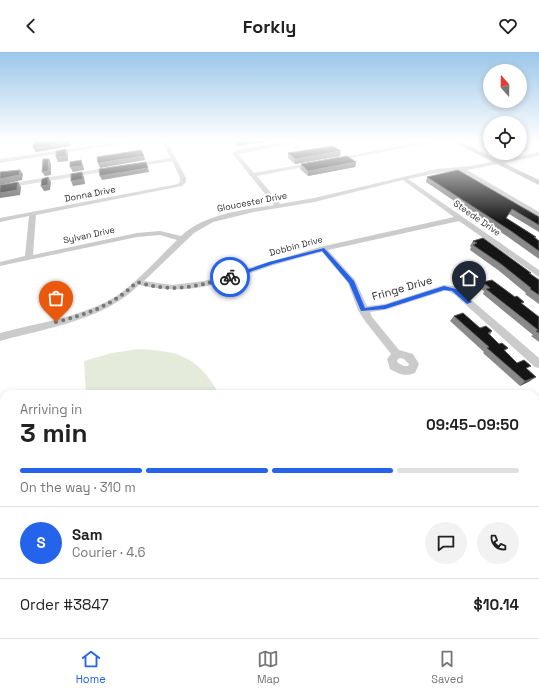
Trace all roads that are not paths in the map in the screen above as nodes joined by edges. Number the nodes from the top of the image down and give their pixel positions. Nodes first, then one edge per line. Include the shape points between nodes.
1 (177, 167) edge
2 (246, 167) edge
3 (294, 167) edge
4 (471, 167) edge
5 (507, 167) edge
6 (115, 168) edge
7 (461, 169) junction
8 (252, 175) junction
9 (403, 178) junction
10 (539, 183) edge
11 (0, 187) edge
12 (278, 206) junction
13 (32, 214) junction
14 (539, 215) edge
15 (460, 218) junction
16 (0, 220) edge
17 (182, 239) junction
18 (324, 249) junction
19 (28, 258) junction
20 (0, 264) edge
21 (539, 274) edge
22 (137, 282) junction
23 (364, 310) junction
24 (0, 337) edge
25 (397, 354) dead end
26 (539, 364) edge

1 - 13 street, Donna Drive via 182,184 172,188
2 - 8 street
3 - 8 street
4 - 7 street, Gloucester Drive
5 - 10 main road
6 - 11 street
7 - 9 street, Gloucester Drive
7 - 14 street
8 - 12 street
9 - 12 street, Gloucester Drive via 314,200
9 - 15 street, Steede Drive
12 - 17 street, Gloucester Drive via 211,220
13 - 16 street, Donna Drive
13 - 19 street
15 - 18 street, Dobbin Drive
15 - 21 street, Steede Drive
17 - 19 street, Sylvan Drive via 166,234 145,234
17 - 22 street, Gloucester Drive
18 - 22 street, Dobbin Drive via 185,288 161,288
18 - 23 street via 352,282
19 - 20 street, Sylvan Drive
22 - 24 street, Gloucester Drive via 118,299 92,312
23 - 25 street
23 - 26 street, Fringe Drive via 385,307 439,289 450,288 458,292

